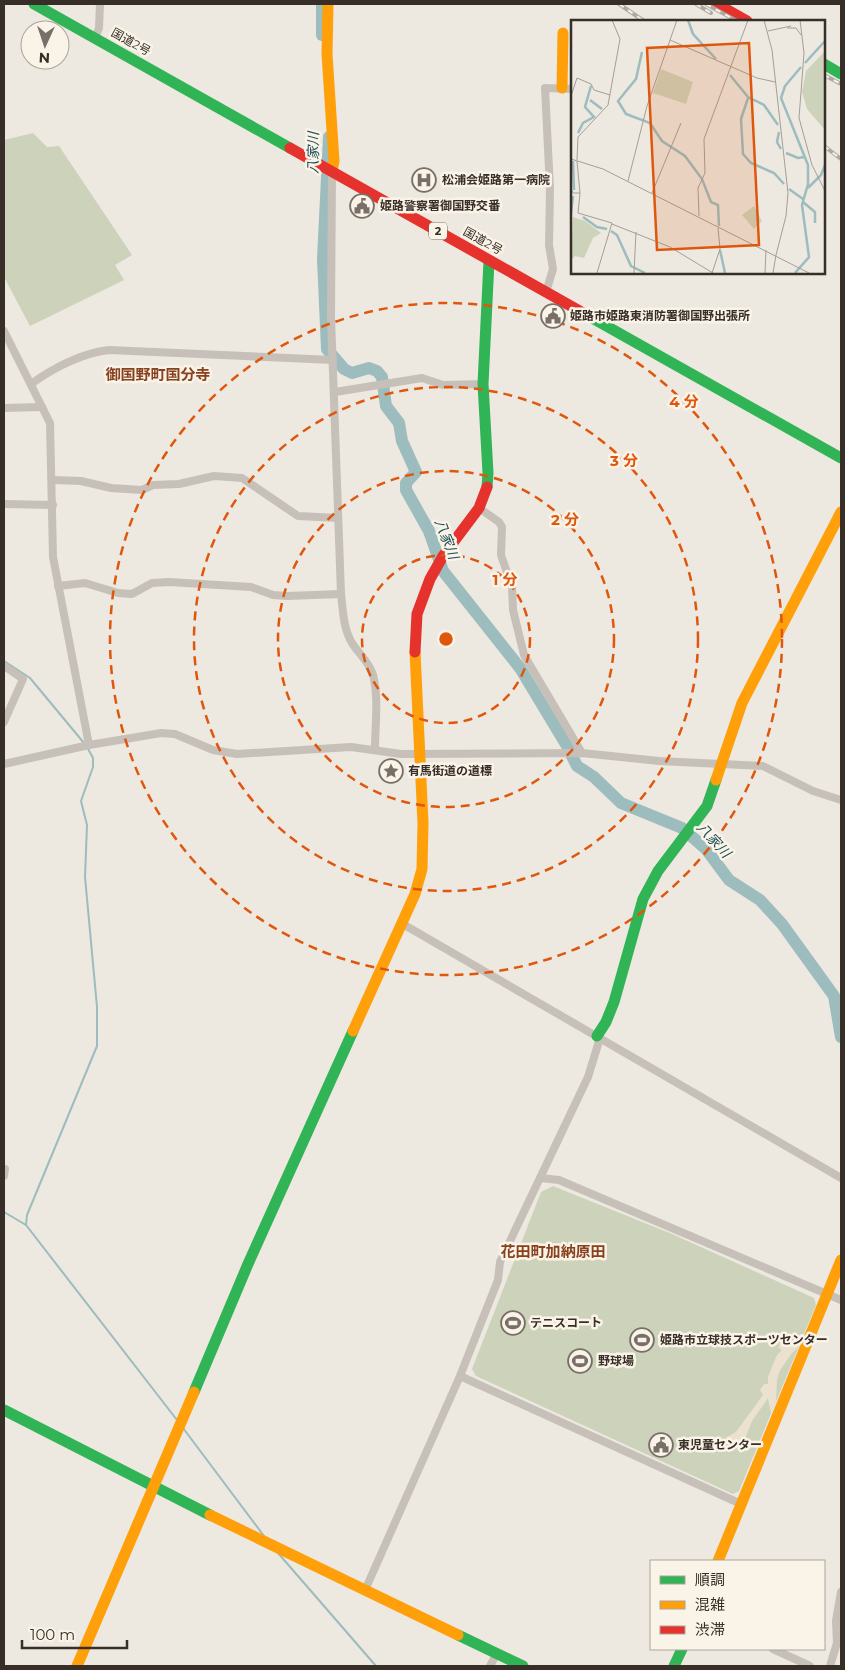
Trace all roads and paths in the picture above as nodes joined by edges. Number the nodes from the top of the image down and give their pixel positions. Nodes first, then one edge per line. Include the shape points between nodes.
1 (34, 4) edge
2 (100, 4) edge
3 (328, 4) edge
4 (717, 4) edge
5 (745, 20) edge
6 (563, 33) dead end
7 (94, 38) junction
8 (825, 65) edge
9 (841, 74) edge
10 (567, 89) edge
11 (332, 171) junction
12 (490, 260) junction
13 (546, 292) junction
14 (4, 331) edge
15 (333, 360) junction
16 (32, 384) junction
17 (483, 384) junction
18 (335, 392) junction
19 (42, 407) junction
20 (4, 408) edge
21 (841, 458) edge
22 (53, 480) junction
23 (4, 504) edge
24 (53, 505) junction
25 (479, 508) junction
26 (841, 512) edge
27 (338, 518) junction
28 (58, 586) junction
29 (341, 594) junction
30 (4, 666) edge
31 (4, 722) edge
32 (90, 745) junction
33 (375, 749) junction
34 (582, 753) junction
35 (418, 754) junction
36 (721, 763) junction
37 (4, 764) edge
38 (841, 800) edge
39 (401, 923) junction
40 (598, 1037) junction
41 (540, 1178) junction
42 (841, 1178) edge
43 (841, 1260) edge
44 (827, 1295) junction
45 (841, 1300) edge
46 (460, 1376) junction
47 (4, 1410) edge
48 (154, 1488) junction
49 (741, 1504) junction
50 (718, 1560) edge
51 (366, 1588) junction
52 (841, 1592) edge
53 (682, 1650) edge
54 (775, 1650) edge
55 (496, 1653) junction
56 (77, 1666) edge
57 (490, 1666) edge
58 (523, 1666) edge
59 (674, 1666) edge
60 (810, 1666) edge
61 (830, 1666) edge

1 - 7 main road, 国道2号 / 2
2 - 7 street via 100,28
3 - 11 main road
4 - 5 main road
6 - 10 main road
7 - 11 main road, 国道2号 / 2
8 - 9 main road
10 - 13 street via 545,88 553,269
11 - 12 main road, 国道2号 / 2
11 - 15 street
12 - 13 main road, 国道2号 / 2
12 - 17 main road
13 - 21 main road, 国道2号 / 2
14 - 16 street
15 - 16 street via 109,350 93,352
15 - 18 street
16 - 19 street
17 - 18 street via 443,385 422,378
17 - 25 main road via 488,473 486,492
18 - 27 street
19 - 20 street
19 - 22 street via 50,423
22 - 24 street
22 - 27 street via 142,490 153,485 179,484 214,476 242,478 298,516
23 - 24 street
24 - 28 street via 53,557
25 - 34 street via 502,527 501,555 512,587 513,610 524,655
25 - 35 main road via 443,556 417,614
26 - 36 main road via 742,703
27 - 29 street
28 - 29 street via 85,583 132,594 152,583 169,582 251,587 287,596
28 - 32 street
29 - 33 street via 344,621 351,642 372,674
30 - 31 street via 24,679
32 - 33 street via 161,733 175,734 213,750 237,754 351,747
32 - 37 street
33 - 35 street
34 - 35 street
34 - 36 street
35 - 39 main road via 423,823 422,869 415,894
36 - 38 street via 763,766 813,791
36 - 40 main road via 707,806 658,871 643,898 614,1002
39 - 40 street
39 - 48 main road via 248,1264
40 - 41 street via 588,1077
40 - 42 street
41 - 44 street via 559,1180
41 - 46 street via 500,1262 498,1280
43 - 44 main road
44 - 45 street
44 - 49 main road
46 - 49 street
46 - 51 street
47 - 48 main road
48 - 51 main road
48 - 56 main road
49 - 50 main road
51 - 55 main road
52 - 61 street via 836,1621 838,1643
53 - 59 main road
54 - 60 street
55 - 57 street
55 - 58 main road

